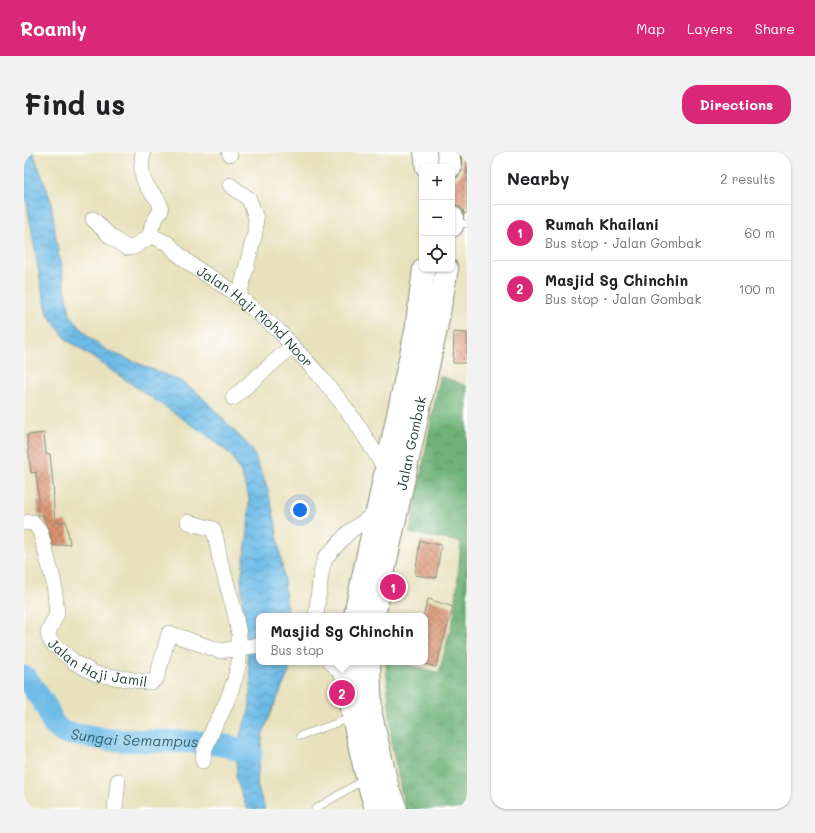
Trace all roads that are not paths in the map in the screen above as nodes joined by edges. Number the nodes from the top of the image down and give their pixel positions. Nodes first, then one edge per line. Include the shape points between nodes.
1 (143, 152) edge
2 (424, 152) edge
3 (448, 152) edge
4 (426, 164) edge
5 (450, 164) edge
6 (230, 185) dead end
7 (93, 219) dead end
8 (455, 222) edge
9 (467, 224) edge
10 (150, 236) junction
11 (424, 272) edge
12 (446, 272) edge
13 (238, 296) junction
14 (292, 346) junction
15 (233, 398) dead end
16 (386, 470) junction
17 (377, 512) junction
18 (188, 522) dead end
19 (24, 523) edge
20 (316, 613) edge
21 (356, 613) edge
22 (375, 613) edge
23 (256, 646) edge
24 (241, 648) junction
25 (334, 665) edge
26 (350, 665) edge
27 (369, 665) edge
28 (350, 683) junction
29 (353, 717) junction
30 (300, 736) dead end
31 (204, 756) dead end
32 (367, 778) junction
33 (118, 782) dead end
34 (115, 809) edge
35 (316, 809) edge
36 (376, 809) edge
37 (396, 809) edge

1 - 10 street via 141,174 147,188 159,199 161,210 152,225
2 - 4 main road
3 - 5 main road
6 - 13 street via 249,199 256,218 255,233
7 - 10 street via 111,237 127,248
8 - 9 lane
10 - 13 street, Jalan Haji Mohd Noor via 169,244 193,266
11 - 16 main road, Jalan Gombak via 416,331
12 - 22 main road, Jalan Gombak
13 - 14 street, Jalan Haji Mohd Noor via 278,330
14 - 15 street
14 - 16 street, Jalan Haji Mohd Noor via 341,402
16 - 17 main road, Jalan Gombak
17 - 20 street via 349,532 325,558
17 - 21 main road, Jalan Gombak
18 - 24 street via 213,529 234,609
19 - 24 street, Jalan Haji Jamil via 33,522 40,531 54,583 57,614 48,632 49,638 74,662 96,674 152,682 157,677 170,633 220,651
23 - 24 street
24 - 31 street via 235,679
25 - 28 street
26 - 28 main road
27 - 37 main road via 371,715 388,789
28 - 29 main road
29 - 30 lane
29 - 32 main road
32 - 35 lane
32 - 36 main road
33 - 34 street

